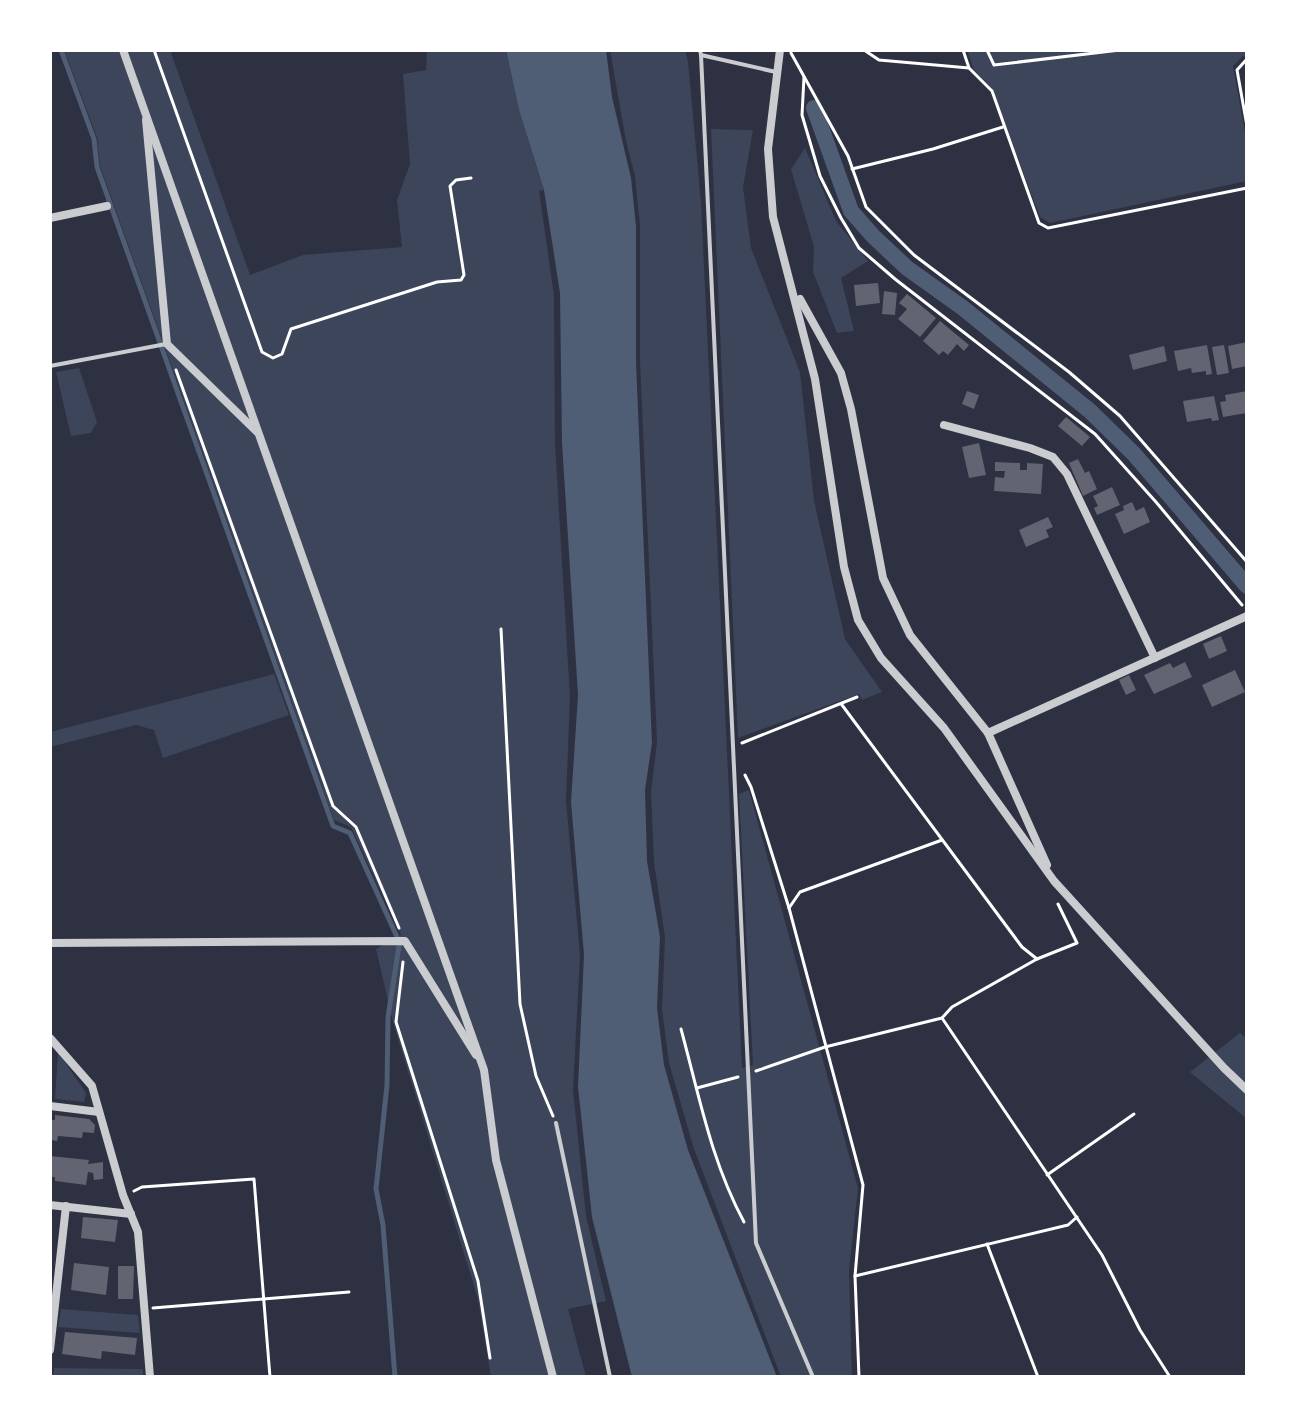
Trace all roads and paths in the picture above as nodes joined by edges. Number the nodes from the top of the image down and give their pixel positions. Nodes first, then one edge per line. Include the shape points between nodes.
1 (123, 50) edge
2 (154, 50) edge
3 (780, 50) edge
4 (790, 50) edge
5 (864, 50) edge
6 (963, 50) edge
7 (987, 50) edge
8 (1120, 50) edge
9 (1107, 51) edge
10 (701, 53) edge
11 (1247, 59) edge
12 (969, 68) junction
13 (776, 72) junction
14 (804, 77) junction
15 (145, 107) junction
16 (1004, 126) junction
17 (1247, 126) edge
18 (852, 169) junction
19 (471, 178) dead end
20 (1247, 188) edge
21 (107, 206) dead end
22 (50, 218) edge
23 (793, 288) junction
24 (167, 344) junction
25 (50, 366) edge
26 (944, 425) dead end
27 (261, 435) junction
28 (1247, 562) edge
29 (1247, 614) edge
30 (501, 629) dead end
31 (1155, 658) junction
32 (857, 697) dead end
33 (841, 704) junction
34 (988, 733) junction
35 (732, 750) junction
36 (745, 774) dead end
37 (942, 840) junction
38 (1054, 881) junction
39 (789, 908) junction
40 (405, 941) junction
41 (50, 943) edge
42 (1037, 959) junction
43 (942, 1018) junction
44 (681, 1029) dead end
45 (50, 1038) edge
46 (825, 1047) junction
47 (484, 1070) junction
48 (750, 1073) junction
49 (697, 1088) junction
50 (1247, 1090) edge
51 (50, 1106) edge
52 (99, 1112) junction
53 (1134, 1114) dead end
54 (556, 1123) joint
55 (1047, 1175) junction
56 (123, 1195) junction
57 (50, 1205) edge
58 (66, 1206) junction
59 (131, 1214) junction
60 (1077, 1217) junction
61 (756, 1243) junction
62 (987, 1244) junction
63 (855, 1276) junction
64 (349, 1292) dead end
65 (263, 1299) junction
66 (146, 1309) junction
67 (50, 1350) edge
68 (490, 1358) dead end
69 (150, 1377) edge
70 (270, 1377) edge
71 (553, 1377) edge
72 (610, 1377) edge
73 (813, 1377) edge
74 (859, 1377) edge
75 (1038, 1377) edge
76 (1170, 1377) edge

1 - 15 street
2 - 19 path via 262,352 273,358 282,354 291,329 437,282 461,280 450,186
3 - 13 street
4 - 14 path
5 - 12 path via 879,60
6 - 12 path
7 - 9 path via 994,65
8 - 9 path
10 - 13 lane
10 - 35 lane
11 - 17 path via 1237,70
12 - 16 path via 992,91
13 - 23 street via 768,149 773,217
14 - 18 path
14 - 29 path via 802,115 820,176 859,248 1095,434
15 - 24 street
15 - 27 street
16 - 18 path
16 - 20 path via 1039,223 1048,228
18 - 28 path via 866,207 914,255 1120,416
21 - 22 street
23 - 34 street via 841,373 883,578 910,635
23 - 38 street via 815,379 844,567 858,620 881,658 944,728
24 - 25 lane
24 - 27 street
24 - 40 path via 333,806 356,827
26 - 31 street via 1053,457 1067,474
27 - 47 street
29 - 31 street
30 - 54 path via 520,1004 536,1076
31 - 34 street
32 - 33 path
33 - 35 path
33 - 37 path
34 - 38 street
35 - 48 lane
36 - 39 path
37 - 39 path via 800,892
37 - 42 path via 1022,947
38 - 42 path via 1055,896 1077,943
38 - 50 street
39 - 46 path
40 - 41 street
40 - 47 street
40 - 68 path via 396,1022 478,1281
42 - 43 path via 952,1007
43 - 46 path
43 - 55 path
44 - 49 path
45 - 52 street via 92,1086
46 - 48 path
46 - 63 path via 863,1185
47 - 71 street via 496,1160
48 - 49 path
48 - 61 lane
49 - 61 path via 727,1192
51 - 52 street
52 - 56 street
53 - 55 path
54 - 72 lane
55 - 60 path
56 - 59 street
56 - 65 path via 142,1187 254,1179
57 - 58 street
58 - 59 street
58 - 67 street
59 - 66 street via 138,1232
60 - 62 path via 1068,1225
60 - 76 path
61 - 73 lane
62 - 63 path
62 - 75 path
63 - 74 path
64 - 65 path
65 - 66 path
65 - 70 path
66 - 69 street

